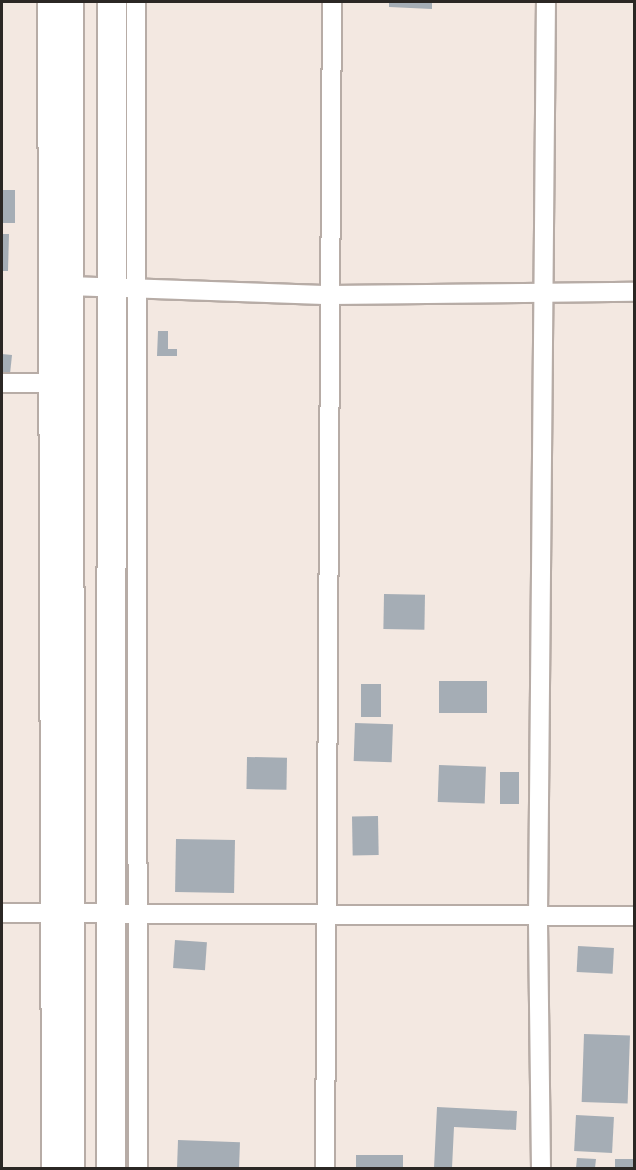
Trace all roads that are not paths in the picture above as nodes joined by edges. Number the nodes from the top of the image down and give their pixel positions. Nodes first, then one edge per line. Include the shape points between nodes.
1 (47, 2) edge
2 (69, 2) edge
3 (112, 2) edge
4 (136, 2) edge
5 (332, 2) edge
6 (546, 2) edge
7 (69, 286) junction
8 (124, 287) junction
9 (543, 291) junction
10 (634, 292) edge
11 (331, 295) junction
12 (2, 383) edge
13 (58, 383) junction
14 (2, 913) edge
15 (59, 914) junction
16 (328, 914) junction
17 (108, 915) junction
18 (138, 915) junction
19 (538, 916) junction
20 (634, 916) edge
21 (51, 1168) edge
22 (70, 1168) edge
23 (111, 1168) edge
24 (138, 1168) edge
25 (325, 1168) edge
26 (541, 1168) edge

1 - 13 street
2 - 7 main road
3 - 8 main road
4 - 8 street
5 - 11 street
6 - 9 street
7 - 8 street
7 - 13 main road
8 - 11 street
8 - 17 main road
8 - 18 street
9 - 10 street
9 - 11 street
9 - 19 street
11 - 16 street
12 - 13 street
13 - 15 main road
14 - 15 street
15 - 17 street
15 - 21 street
15 - 22 main road
16 - 18 street
16 - 19 street
16 - 25 street
17 - 18 street
17 - 23 main road
18 - 24 street
19 - 20 street
19 - 26 street

